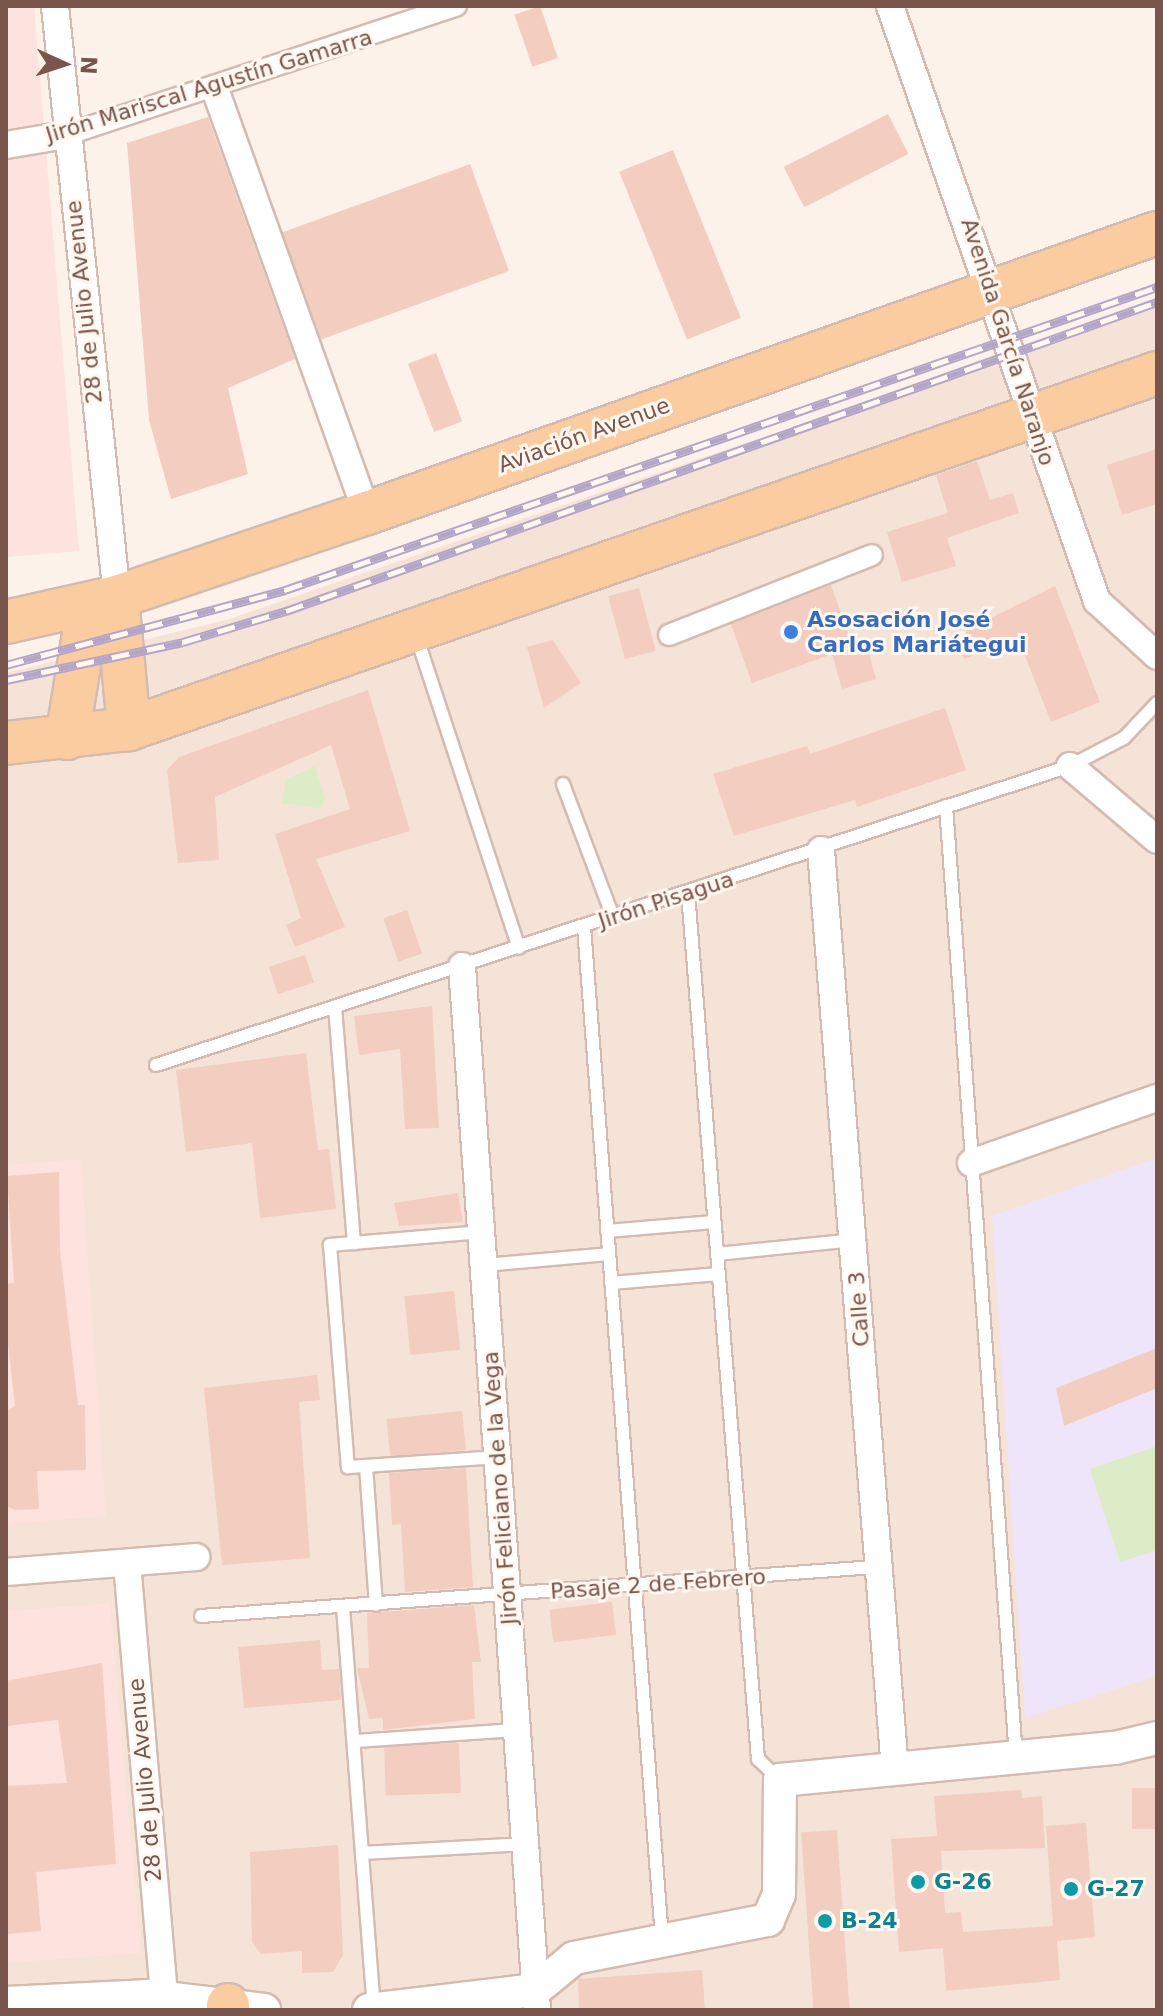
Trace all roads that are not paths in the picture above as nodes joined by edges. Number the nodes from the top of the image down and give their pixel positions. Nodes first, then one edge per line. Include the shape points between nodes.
1 (55, 6) edge
2 (456, 6) edge
3 (890, 6) edge
4 (215, 89) junction
5 (65, 135) junction
6 (6, 145) edge
7 (1157, 233) edge
8 (993, 289) junction
9 (1157, 373) edge
10 (1034, 417) junction
11 (367, 513) junction
12 (872, 555) dead end
13 (117, 597) junction
14 (6, 622) edge
15 (414, 631) junction
16 (669, 635) dead end
17 (1157, 656) edge
18 (1157, 703) edge
19 (129, 729) junction
20 (67, 738) junction
21 (6, 743) edge
22 (1070, 766) junction
23 (563, 784) dead end
24 (946, 806) junction
25 (1157, 840) edge
26 (821, 850) junction
27 (688, 893) junction
28 (613, 917) junction
29 (584, 927) junction
30 (519, 948) junction
31 (462, 966) junction
32 (335, 1007) junction
33 (156, 1065) dead end
34 (1157, 1098) edge
35 (971, 1163) junction
36 (714, 1222) junction
37 (607, 1231) junction
38 (482, 1232) junction
39 (854, 1240) junction
40 (354, 1243) junction
41 (609, 1254) junction
42 (717, 1254) junction
43 (484, 1265) junction
44 (719, 1274) junction
45 (611, 1283) junction
46 (498, 1457) junction
47 (366, 1466) junction
48 (196, 1557) dead end
49 (127, 1563) junction
50 (875, 1567) junction
51 (6, 1572) edge
52 (743, 1579) junction
53 (634, 1586) junction
54 (508, 1595) junction
55 (376, 1605) junction
56 (343, 1607) junction
57 (201, 1616) dead end
58 (517, 1730) junction
59 (1157, 1738) edge
60 (355, 1741) junction
61 (1016, 1759) junction
62 (895, 1769) junction
63 (780, 1780) junction
64 (525, 1844) junction
65 (364, 1853) junction
66 (662, 1939) junction
67 (164, 1997) junction
68 (536, 2000) edge
69 (6, 2003) edge
70 (240, 2008) edge
71 (372, 2010) edge

1 - 5 street, 28 de Julio Avenue
2 - 4 street, Jirón Mariscal Agustín Gamarra
3 - 8 street, Avenida García Naranjo
4 - 5 street, Jirón Mariscal Agustín Gamarra
4 - 11 street
5 - 6 street, Jirón Mariscal Agustín Gamarra
5 - 13 street, 28 de Julio Avenue
7 - 8 main road, Aviación Avenue
8 - 10 street, Avenida García Naranjo
8 - 11 main road, Aviación Avenue
9 - 10 main road
10 - 15 main road
10 - 17 street, Avenida García Naranjo via 1097,601
11 - 13 main road, Aviación Avenue
12 - 16 street
13 - 14 main road, Aviación Avenue
13 - 19 main road, 28 de Julio Avenue
13 - 20 main road via 84,634
15 - 19 main road
15 - 30 lane
18 - 22 lane, Jirón Pisagua via 1124,738
19 - 20 main road
20 - 21 main road
22 - 24 lane, Jirón Pisagua
22 - 25 street
23 - 28 lane
24 - 26 lane, Jirón Pisagua
24 - 35 lane
26 - 27 lane, Jirón Pisagua
26 - 39 street, Calle 3
27 - 28 lane, Jirón Pisagua
27 - 36 lane
28 - 29 lane, Jirón Pisagua
29 - 30 lane, Jirón Pisagua
29 - 37 lane
30 - 31 lane, Jirón Pisagua
31 - 32 lane, Jirón Pisagua
31 - 38 street, Jirón Feliciano de la Vega
32 - 33 lane, Jirón Pisagua
32 - 40 lane
34 - 35 street
35 - 61 lane
36 - 37 lane
36 - 42 lane
37 - 41 lane
38 - 40 lane
38 - 43 street, Jirón Feliciano de la Vega
39 - 42 lane
39 - 50 street, Calle 3
40 - 47 lane via 330,1245 348,1467
41 - 43 lane
41 - 45 lane
42 - 44 lane
43 - 46 street, Jirón Feliciano de la Vega
44 - 45 lane
44 - 52 lane
45 - 53 lane
46 - 47 lane
46 - 54 street, Jirón Feliciano de la Vega
47 - 55 lane
48 - 49 street
49 - 51 street
49 - 67 street, 28 de Julio Avenue
50 - 52 lane, Pasaje 2 de Febrero
50 - 62 street, Calle 3
52 - 53 lane, Pasaje 2 de Febrero
52 - 63 lane via 758,1759
53 - 54 lane, Pasaje 2 de Febrero
53 - 66 lane
54 - 55 lane, Pasaje 2 de Febrero
54 - 58 street, Jirón Feliciano de la Vega
55 - 56 lane, Pasaje 2 de Febrero
56 - 57 lane, Pasaje 2 de Febrero
56 - 60 lane
58 - 60 lane
58 - 64 street, Jirón Feliciano de la Vega
59 - 61 street
60 - 65 lane
61 - 62 street
62 - 63 street
63 - 66 street via 779,1894 768,1920
64 - 65 lane
64 - 68 street, Jirón Feliciano de la Vega
65 - 71 lane
66 - 68 street via 574,1958
67 - 69 street
67 - 70 street
68 - 71 street

